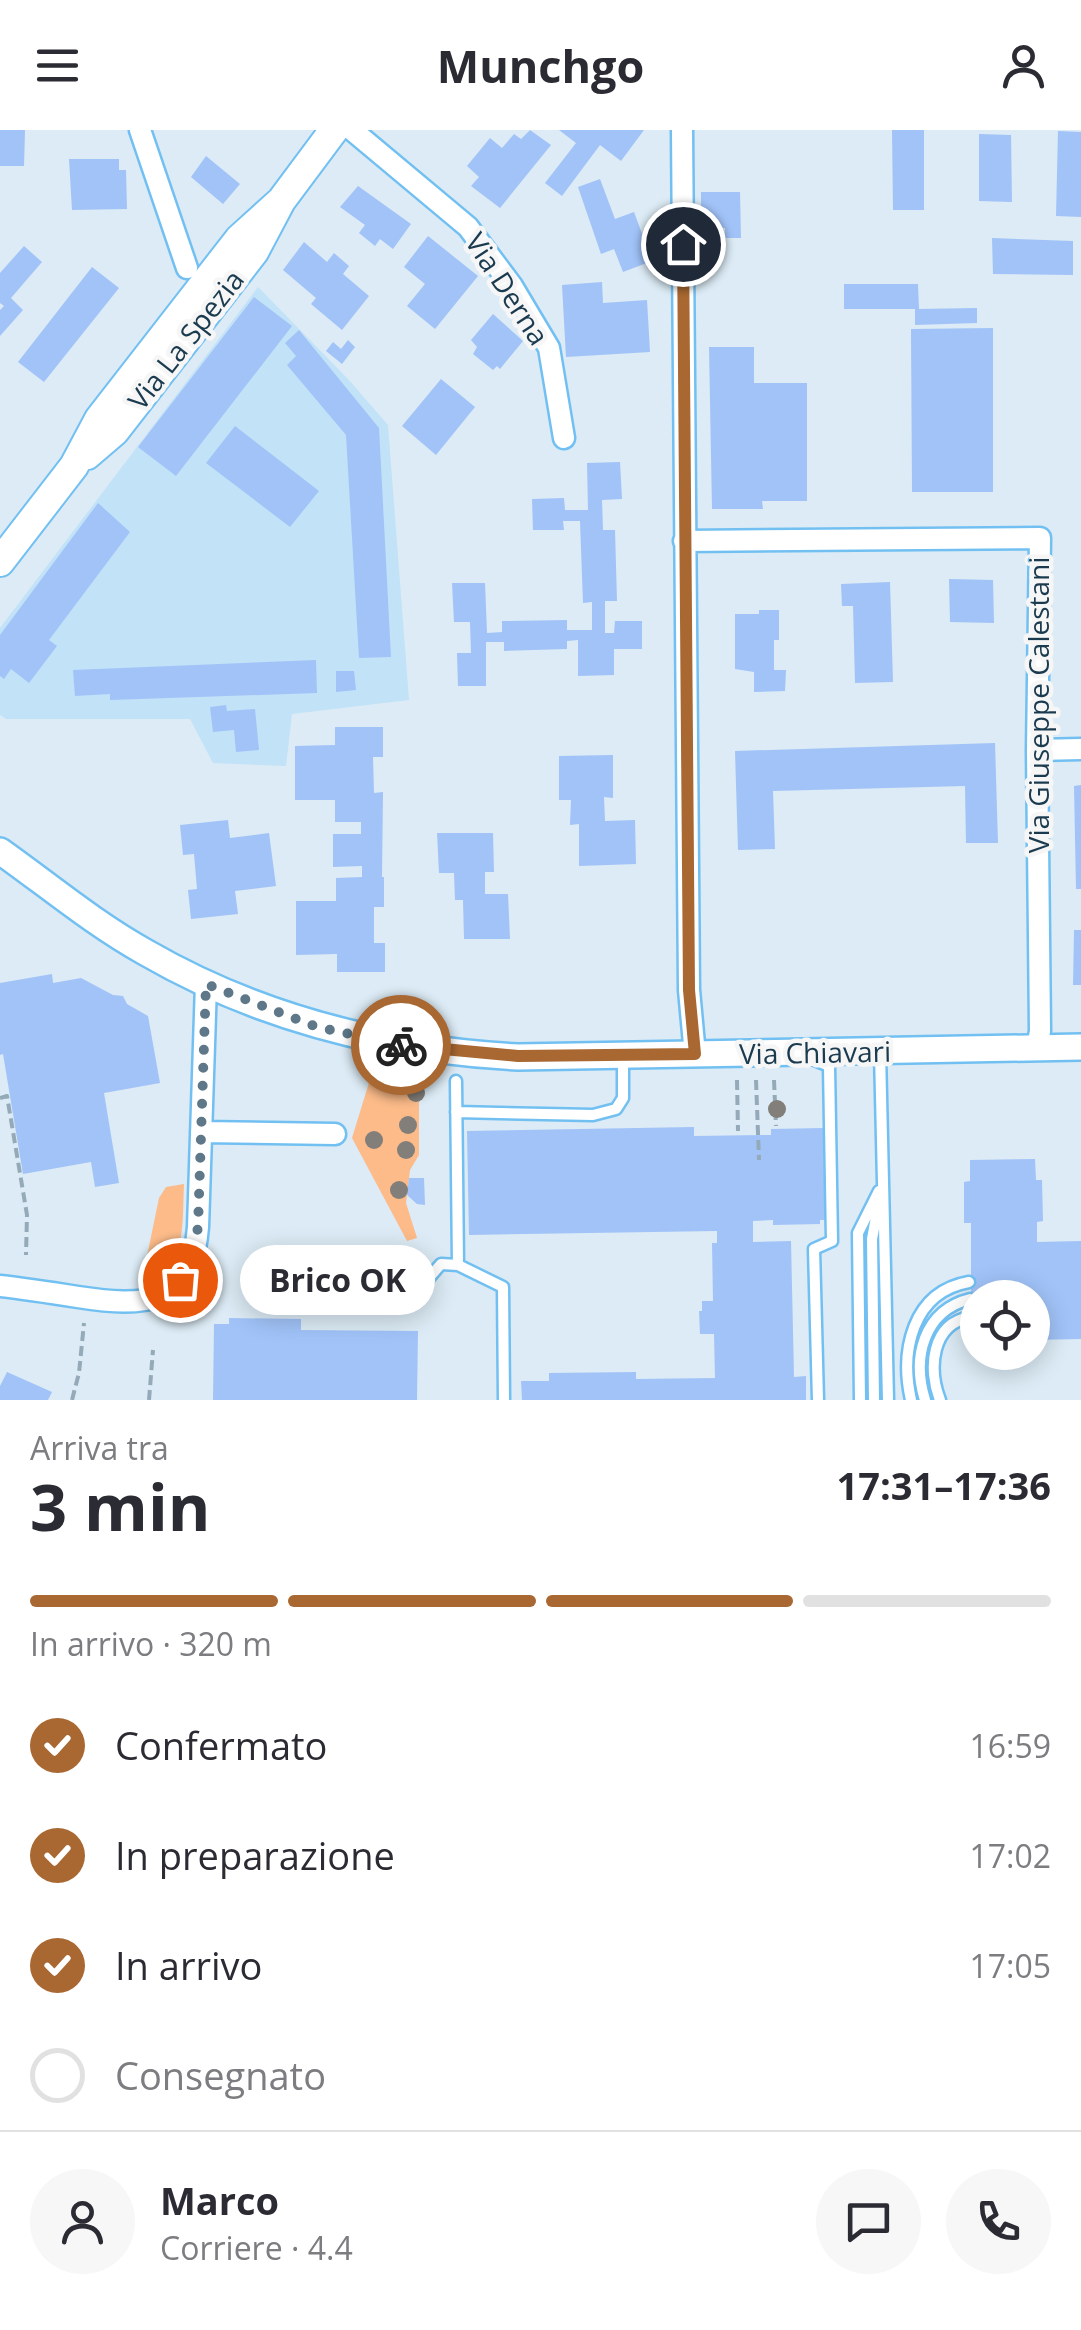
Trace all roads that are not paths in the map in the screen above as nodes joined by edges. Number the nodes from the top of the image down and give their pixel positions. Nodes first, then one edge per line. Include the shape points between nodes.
1 (140, 130) edge
2 (334, 130) edge
3 (352, 130) edge
4 (682, 130) edge
5 (188, 268) dead end
6 (564, 438) dead end
7 (684, 541) junction
8 (0, 562) edge
9 (1081, 749) edge
10 (1037, 750) junction
11 (0, 851) edge
12 (206, 984) junction
13 (1037, 1048) junction
14 (1081, 1048) edge
15 (880, 1051) junction
16 (797, 1053) junction
17 (695, 1054) junction
18 (623, 1056) junction
19 (456, 1081) dead end
20 (456, 1112) junction
21 (201, 1132) junction
22 (335, 1134) dead end
23 (881, 1180) junction
24 (458, 1265) junction
25 (0, 1286) edge
26 (960, 1286) edge
27 (415, 1294) dead end
28 (960, 1304) edge
29 (960, 1320) edge
30 (504, 1400) edge
31 (818, 1400) edge
32 (860, 1400) edge
33 (874, 1400) edge
34 (888, 1400) edge
35 (911, 1400) edge
36 (926, 1400) edge
37 (940, 1400) edge

1 - 5 street
2 - 8 main road, Via La Spezia via 99,418 74,466
3 - 6 street, Via Derna via 468,227 512,286 548,348
4 - 7 street
7 - 10 street, Via Giuseppe Calestani via 1040,538
7 - 17 street
9 - 10 street
10 - 13 street, Via Giuseppe Calestani
11 - 12 street, Via Chiavari via 94,921
12 - 18 street, Via Chiavari via 285,1016 382,1042 496,1056
12 - 21 street
13 - 14 street, Via Chiavari
13 - 15 street, Via Chiavari
15 - 16 street, Via Chiavari
15 - 23 lane
16 - 17 street, Via Chiavari
16 - 31 lane via 829,1066 832,1240 814,1249
17 - 18 street, Via Chiavari
18 - 20 lane via 623,1098 616,1109 593,1115
19 - 20 lane
20 - 24 lane
21 - 22 street
21 - 25 street via 196,1243 189,1266 169,1291 123,1304
23 - 32 lane via 858,1234
23 - 33 lane via 872,1231
23 - 34 lane
24 - 27 lane via 441,1264
24 - 30 lane via 503,1287
26 - 35 lane via 943,1292 913,1326 906,1359
28 - 36 lane via 927,1331 920,1367
29 - 37 lane via 938,1339 934,1373

